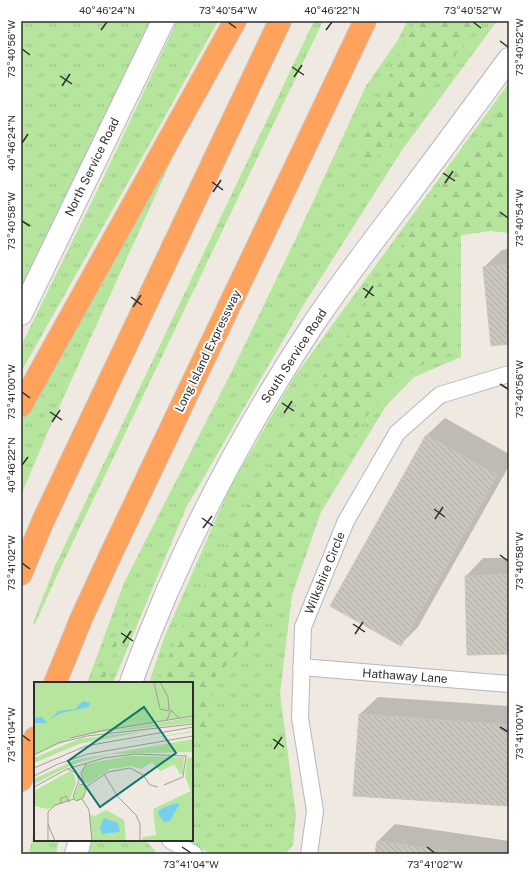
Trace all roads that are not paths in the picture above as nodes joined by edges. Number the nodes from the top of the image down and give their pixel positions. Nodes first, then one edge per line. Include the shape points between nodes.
1 (163, 21) edge
2 (235, 21) edge
3 (280, 21) edge
4 (365, 21) edge
5 (509, 59) edge
6 (21, 314) edge
7 (509, 374) edge
8 (21, 406) edge
9 (21, 574) edge
10 (301, 668) junction
11 (55, 682) edge
12 (131, 682) edge
13 (509, 684) edge
14 (34, 741) edge
15 (21, 780) edge
16 (80, 841) edge
17 (172, 841) edge
18 (76, 854) edge
19 (194, 854) edge
20 (309, 854) edge

1 - 6 main road, North Service Road
2 - 8 highway
3 - 9 highway
4 - 11 highway, Long Island Expressway via 112,552
5 - 12 main road, South Service Road via 357,262 275,384 221,480 191,540
7 - 10 street, Wilkshire Circle via 440,395 397,433 346,520 302,627
10 - 13 street, Hathaway Lane
10 - 20 street, Wilkshire Circle via 300,718 315,811
14 - 15 highway
16 - 18 main road
17 - 19 street

